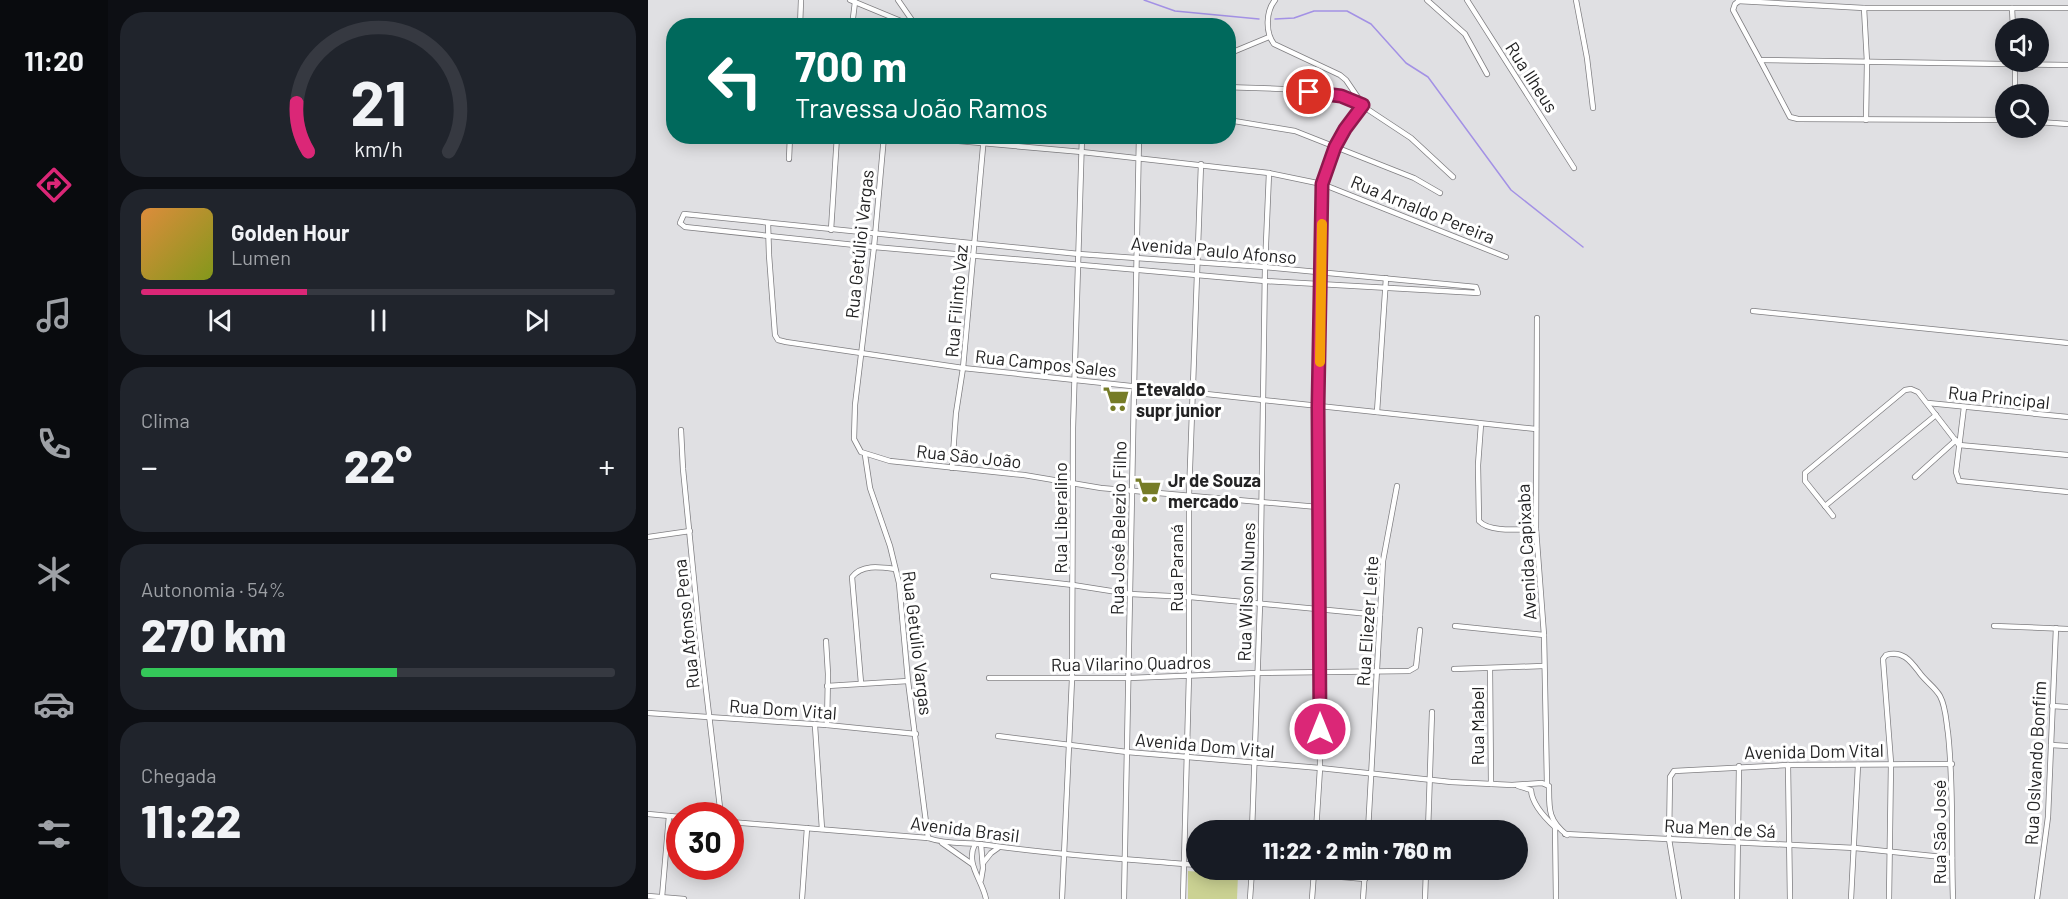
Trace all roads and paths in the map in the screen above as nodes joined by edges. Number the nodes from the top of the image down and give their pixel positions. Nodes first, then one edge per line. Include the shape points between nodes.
1 (801, 0) edge
2 (898, 0) edge
3 (1265, 0) edge
4 (1275, 0) edge
5 (1427, 0) edge
6 (1467, 0) edge
7 (1576, 0) edge
8 (852, 1) edge
9 (1738, 1) edge
10 (1271, 6) junction
11 (1864, 8) junction
12 (2012, 8) junction
13 (2068, 8) edge
14 (800, 18) edge
15 (852, 18) edge
16 (895, 18) edge
17 (909, 18) edge
18 (2012, 18) edge
19 (1269, 37) junction
20 (1236, 51) edge
21 (1760, 60) junction
22 (1867, 62) junction
23 (1995, 62) edge
24 (2049, 64) edge
25 (2068, 65) edge
26 (1487, 74) dead end
27 (1236, 88) edge
28 (1363, 105) junction
29 (1593, 108) dead end
30 (1866, 120) junction
31 (1995, 120) edge
32 (1236, 121) edge
33 (2049, 123) edge
34 (2068, 124) edge
35 (790, 144) edge
36 (836, 144) edge
37 (883, 144) edge
38 (974, 144) edge
39 (1082, 144) edge
40 (1139, 144) edge
41 (983, 145) junction
42 (1335, 147) junction
43 (1082, 152) junction
44 (1139, 158) junction
45 (789, 159) dead end
46 (1201, 164) junction
47 (1574, 168) dead end
48 (1269, 173) junction
49 (1453, 177) dead end
50 (1322, 184) junction
51 (1440, 193) dead end
52 (768, 223) junction
53 (831, 230) junction
54 (874, 234) junction
55 (768, 235) junction
56 (974, 243) junction
57 (874, 247) junction
58 (1078, 254) junction
59 (973, 256) junction
60 (1506, 256) dead end
61 (1136, 257) junction
62 (1197, 263) junction
63 (1078, 265) junction
64 (1265, 267) junction
65 (1136, 270) junction
66 (1322, 272) junction
67 (1196, 275) junction
68 (1386, 278) junction
69 (1265, 281) junction
70 (1322, 285) junction
71 (1385, 288) junction
72 (1753, 311) dead end
73 (1537, 318) dead end
74 (2068, 344) edge
75 (860, 355) junction
76 (963, 368) junction
77 (1075, 379) junction
78 (1133, 386) junction
79 (1193, 393) junction
80 (1264, 401) junction
81 (1928, 403) junction
82 (1318, 407) junction
83 (1964, 407) junction
84 (1377, 412) junction
85 (1936, 415) junction
86 (2068, 417) edge
87 (1481, 424) junction
88 (1536, 429) junction
89 (681, 430) dead end
90 (1958, 443) junction
91 (865, 455) junction
92 (2068, 455) edge
93 (952, 468) junction
94 (1915, 477) dead end
95 (1072, 483) junction
96 (1397, 486) dead end
97 (1131, 491) junction
98 (2068, 492) edge
99 (1189, 495) junction
100 (1263, 503) junction
101 (1318, 507) junction
102 (1825, 507) junction
103 (1833, 516) dead end
104 (1536, 529) junction
105 (690, 531) junction
106 (648, 537) edge
107 (895, 569) junction
108 (993, 576) dead end
109 (1073, 585) junction
110 (1130, 594) junction
111 (1190, 597) junction
112 (1260, 604) junction
113 (1321, 610) junction
114 (1380, 615) junction
115 (1455, 626) dead end
116 (1994, 626) dead end
117 (2056, 628) junction
118 (2068, 628) edge
119 (1420, 630) dead end
120 (1544, 635) junction
121 (826, 641) dead end
122 (1543, 666) junction
123 (1454, 669) dead end
124 (1490, 669) junction
125 (1376, 670) junction
126 (1320, 672) junction
127 (1257, 673) junction
128 (1189, 675) junction
129 (989, 678) dead end
130 (1129, 678) junction
131 (1072, 679) junction
132 (908, 681) junction
133 (861, 683) junction
134 (827, 686) junction
135 (2052, 706) junction
136 (2068, 707) edge
137 (1432, 711) dead end
138 (648, 712) edge
139 (709, 718) junction
140 (827, 725) junction
141 (815, 726) junction
142 (916, 735) junction
143 (998, 736) dead end
144 (1069, 744) junction
145 (2051, 745) junction
146 (2068, 746) edge
147 (1127, 752) junction
148 (1187, 756) junction
149 (1254, 763) junction
150 (1891, 763) junction
151 (1952, 764) junction
152 (1788, 765) junction
153 (1858, 765) junction
154 (1739, 766) junction
155 (1320, 768) junction
156 (1371, 774) junction
157 (1430, 780) junction
158 (1491, 784) junction
159 (1512, 784) junction
160 (1546, 784) junction
161 (719, 802) edge
162 (648, 814) edge
163 (666, 816) edge
164 (1252, 820) edge
165 (1317, 820) edge
166 (1369, 820) edge
167 (1428, 820) edge
168 (744, 823) edge
169 (1555, 826) junction
170 (807, 828) junction
171 (822, 829) junction
172 (1567, 835) junction
173 (928, 838) junction
174 (1669, 839) junction
175 (1737, 842) junction
176 (942, 843) junction
177 (978, 844) junction
178 (1789, 844) junction
179 (999, 847) junction
180 (1855, 848) junction
181 (666, 851) edge
182 (1890, 851) junction
183 (1063, 854) junction
184 (1952, 858) junction
185 (1124, 860) junction
186 (983, 862) junction
187 (972, 864) junction
188 (1185, 864) junction
189 (981, 879) junction
190 (1251, 880) edge
191 (1313, 880) edge
192 (1365, 880) edge
193 (1426, 880) edge
194 (648, 896) edge
195 (662, 897) junction
196 (684, 899) edge
197 (802, 899) edge
198 (986, 899) edge
199 (1062, 899) edge
200 (1124, 899) edge
201 (1183, 899) edge
202 (1250, 899) edge
203 (1312, 899) edge
204 (1363, 899) edge
205 (1425, 899) edge
206 (1556, 899) edge
207 (1679, 899) edge
208 (1737, 899) edge
209 (1790, 899) edge
210 (1851, 899) edge
211 (1888, 899) edge
212 (1953, 899) edge
213 (2037, 899) edge

1 - 14 street
2 - 17 street
3 - 10 street
4 - 10 street
5 - 26 street via 1465,34
6 - 47 street, Rua Ilheus
7 - 29 street
8 - 15 street
8 - 16 street
9 - 11 street
9 - 21 street via 1734,10
10 - 19 street
11 - 12 street
11 - 22 street
12 - 13 street
12 - 18 street
19 - 20 street
19 - 28 street via 1274,44 1340,75
21 - 22 street
21 - 30 street via 1790,117
22 - 23 street
22 - 30 street
24 - 25 street
27 - 28 street via 1341,96
28 - 42 street
28 - 49 street via 1411,138
30 - 31 street
32 - 42 street via 1295,132
33 - 34 street
35 - 45 street
36 - 53 street
37 - 54 street, Rua Getúlioi Vargas
38 - 41 street, Rua Arnaldo Pereira
39 - 43 street, Rua Liberalino
40 - 44 street, Rua José Belezio Filho
41 - 43 street, Rua Arnaldo Pereira
41 - 56 street, Rua Filinto Vaz
42 - 50 street
42 - 51 street via 1414,178
43 - 44 street, Rua Arnaldo Pereira
43 - 58 street, Rua Liberalino
44 - 46 street, Rua Arnaldo Pereira
44 - 61 street, Rua José Belezio Filho
46 - 48 street, Rua Arnaldo Pereira
46 - 62 street, Rua Paraná
48 - 50 street, Rua Arnaldo Pereira
48 - 64 street, Rua Wilson Nunes
50 - 60 street, Rua Arnaldo Pereira
50 - 66 street
52 - 53 street, Avenida Paulo Afonso
52 - 55 street, Rua Campos Sales
52 - 55 street, Avenida Paulo Afonso via 684,214 680,223 685,227
53 - 54 street, Avenida Paulo Afonso
54 - 56 street, Avenida Paulo Afonso
54 - 57 street, Rua Getúlioi Vargas
55 - 57 street, Avenida Paulo Afonso
55 - 75 street, Rua Campos Sales via 778,339
56 - 58 street, Avenida Paulo Afonso
56 - 59 street, Rua Filinto Vaz
57 - 59 street, Avenida Paulo Afonso
57 - 75 street, Rua Getúlioi Vargas
58 - 61 street, Avenida Paulo Afonso
58 - 63 street, Rua Liberalino
59 - 63 street, Avenida Paulo Afonso
59 - 76 street, Rua Filinto Vaz
61 - 62 street, Avenida Paulo Afonso
61 - 65 street, Rua José Belezio Filho
62 - 64 street, Avenida Paulo Afonso
62 - 67 street, Rua Paraná
63 - 65 street, Avenida Paulo Afonso
63 - 77 street, Rua Liberalino
64 - 66 street, Avenida Paulo Afonso
64 - 69 street, Rua Wilson Nunes
65 - 67 street, Avenida Paulo Afonso
65 - 78 street, Rua José Belezio Filho
66 - 68 street, Avenida Paulo Afonso
66 - 70 street
67 - 69 street, Avenida Paulo Afonso
67 - 79 street, Rua Paraná
68 - 71 street
68 - 71 street, Avenida Paulo Afonso via 1476,287 1478,293
69 - 70 street, Avenida Paulo Afonso
69 - 80 street, Rua Wilson Nunes
70 - 71 street, Avenida Paulo Afonso
70 - 82 street
71 - 84 street
72 - 74 street
73 - 88 street, Avenida Capixaba
75 - 76 street, Rua Campos Sales
75 - 91 street via 853,426 857,447
76 - 77 street, Rua Campos Sales
76 - 93 street, Rua Filinto Vaz
77 - 78 street, Rua Campos Sales
77 - 95 street, Rua Liberalino
78 - 79 street, Rua Campos Sales
78 - 97 street, Rua José Belezio Filho
79 - 80 street, Rua Campos Sales
79 - 99 street, Rua Paraná
80 - 82 street, Rua Campos Sales
80 - 100 street, Rua Wilson Nunes
81 - 83 street, Rua Principal
81 - 85 street
81 - 102 street via 1914,390 1905,390 1805,474 1805,482
82 - 84 street, Rua Campos Sales
82 - 101 street
83 - 86 street, Rua Principal
83 - 90 street
84 - 87 street, Rua Campos Sales
85 - 90 street
85 - 102 street
87 - 88 street, Rua Campos Sales
87 - 104 street via 1479,520 1491,528
88 - 104 street, Avenida Capixaba
89 - 105 street, Rua Afonso Pena
90 - 92 street
90 - 94 street
90 - 98 street via 1956,475 1963,483
91 - 93 street, Rua São João
91 - 107 street, Rua Getúlio Vargas via 870,488
93 - 95 street, Rua São João
95 - 97 street, Rua São João
95 - 109 street, Rua Liberalino
96 - 114 street, Rua Eliezer Leite via 1383,561
97 - 99 street, Rua São João
97 - 110 street, Rua José Belezio Filho
99 - 100 street, Rua São João
99 - 111 street, Rua Paraná
100 - 101 street, Rua São João
100 - 112 street, Rua Wilson Nunes
101 - 113 street
102 - 103 street
104 - 120 street, Avenida Capixaba
105 - 106 street
105 - 139 street, Rua Afonso Pena
107 - 132 street, Rua Getúlio Vargas
107 - 133 street via 864,569 852,577
108 - 109 street
109 - 110 street
109 - 131 street, Rua Liberalino
110 - 111 street
110 - 130 street, Rua José Belezio Filho
111 - 112 street
111 - 128 street, Rua Paraná
112 - 113 street
112 - 127 street, Rua Wilson Nunes
113 - 114 street
113 - 126 street
114 - 125 street, Rua Eliezer Leite
115 - 120 street
116 - 117 street
117 - 118 street
117 - 135 street, Rua Oslvando Bonfim
119 - 125 street, Rua Vilarino Quadros via 1416,667
120 - 122 street, Avenida Capixaba
121 - 134 street
122 - 124 street
122 - 160 street, Avenida Capixaba
123 - 124 street
124 - 158 street, Rua Mabel
125 - 126 street, Rua Vilarino Quadros
125 - 156 street, Rua Eliezer Leite
126 - 127 street, Rua Vilarino Quadros
126 - 155 street
127 - 128 street, Rua Vilarino Quadros
127 - 149 street, Rua Wilson Nunes
128 - 130 street, Rua Vilarino Quadros
128 - 148 street, Rua Paraná
129 - 131 street, Rua Vilarino Quadros
130 - 131 street, Rua Vilarino Quadros
130 - 147 street, Rua José Belezio Filho
131 - 144 street, Rua Liberalino
132 - 133 street
132 - 142 street, Rua Getúlio Vargas
133 - 134 street
134 - 140 street
135 - 136 street
135 - 145 street, Rua Oslvando Bonfim
137 - 157 street
138 - 139 street, Rua Dom Vital
139 - 141 street, Rua Dom Vital
139 - 161 street, Rua Afonso Pena
140 - 141 street, Rua Dom Vital
140 - 142 street, Rua Dom Vital
141 - 171 street
142 - 173 street, Rua Getúlio Vargas
143 - 144 street, Avenida Dom Vital
144 - 147 street, Avenida Dom Vital
144 - 183 street, Rua Liberalino
145 - 146 street
145 - 213 street, Rua Oslvando Bonfim via 2048,817
147 - 148 street, Avenida Dom Vital
147 - 185 street, Rua José Belezio Filho
148 - 149 street, Avenida Dom Vital
148 - 188 street, Rua Paraná
149 - 155 street, Avenida Dom Vital
149 - 164 street, Rua Wilson Nunes
150 - 151 street, Avenida Dom Vital
150 - 151 street, Rua São José via 1883,659 1900,654 1909,658 1940,695
150 - 153 street, Avenida Dom Vital
150 - 182 street
151 - 184 street, Rua São José
152 - 153 street, Avenida Dom Vital
152 - 154 street, Avenida Dom Vital
152 - 178 street
153 - 180 street
154 - 174 street, Avenida Dom Vital via 1671,773
154 - 175 street
155 - 156 street, Avenida Dom Vital
155 - 165 street
156 - 157 street, Avenida Dom Vital
156 - 166 street, Rua Eliezer Leite
157 - 158 street, Avenida Dom Vital
157 - 167 street
158 - 159 street, Avenida Dom Vital
159 - 160 street, Avenida Dom Vital
159 - 169 street via 1531,790 1542,815
160 - 172 street via 1552,819
162 - 163 street
168 - 170 street, Avenida Brasil
169 - 172 street
169 - 206 street
170 - 171 street, Avenida Brasil
170 - 197 street
171 - 173 street, Avenida Brasil
172 - 174 street, Rua Men de Sá
173 - 176 street, Avenida Brasil
174 - 175 street, Rua Men de Sá
174 - 207 street
175 - 178 street, Rua Men de Sá
175 - 208 street
176 - 177 street, Avenida Brasil
176 - 187 street
177 - 179 street, Avenida Brasil
177 - 186 street
177 - 187 street
178 - 180 street, Rua Men de Sá
178 - 209 street
179 - 183 street, Avenida Brasil
179 - 186 street
180 - 182 street, Rua Men de Sá
180 - 210 street
181 - 195 street
182 - 184 street, Rua Men de Sá
182 - 211 street
183 - 185 street, Avenida Brasil
183 - 199 street, Rua Liberalino
184 - 212 street, Rua São José
185 - 188 street, Avenida Brasil
185 - 200 street, Rua José Belezio Filho
186 - 189 street
187 - 189 street
188 - 201 street, Rua Paraná
189 - 198 street
190 - 202 street
191 - 203 street
192 - 204 street
193 - 205 street
194 - 195 street
195 - 196 street

